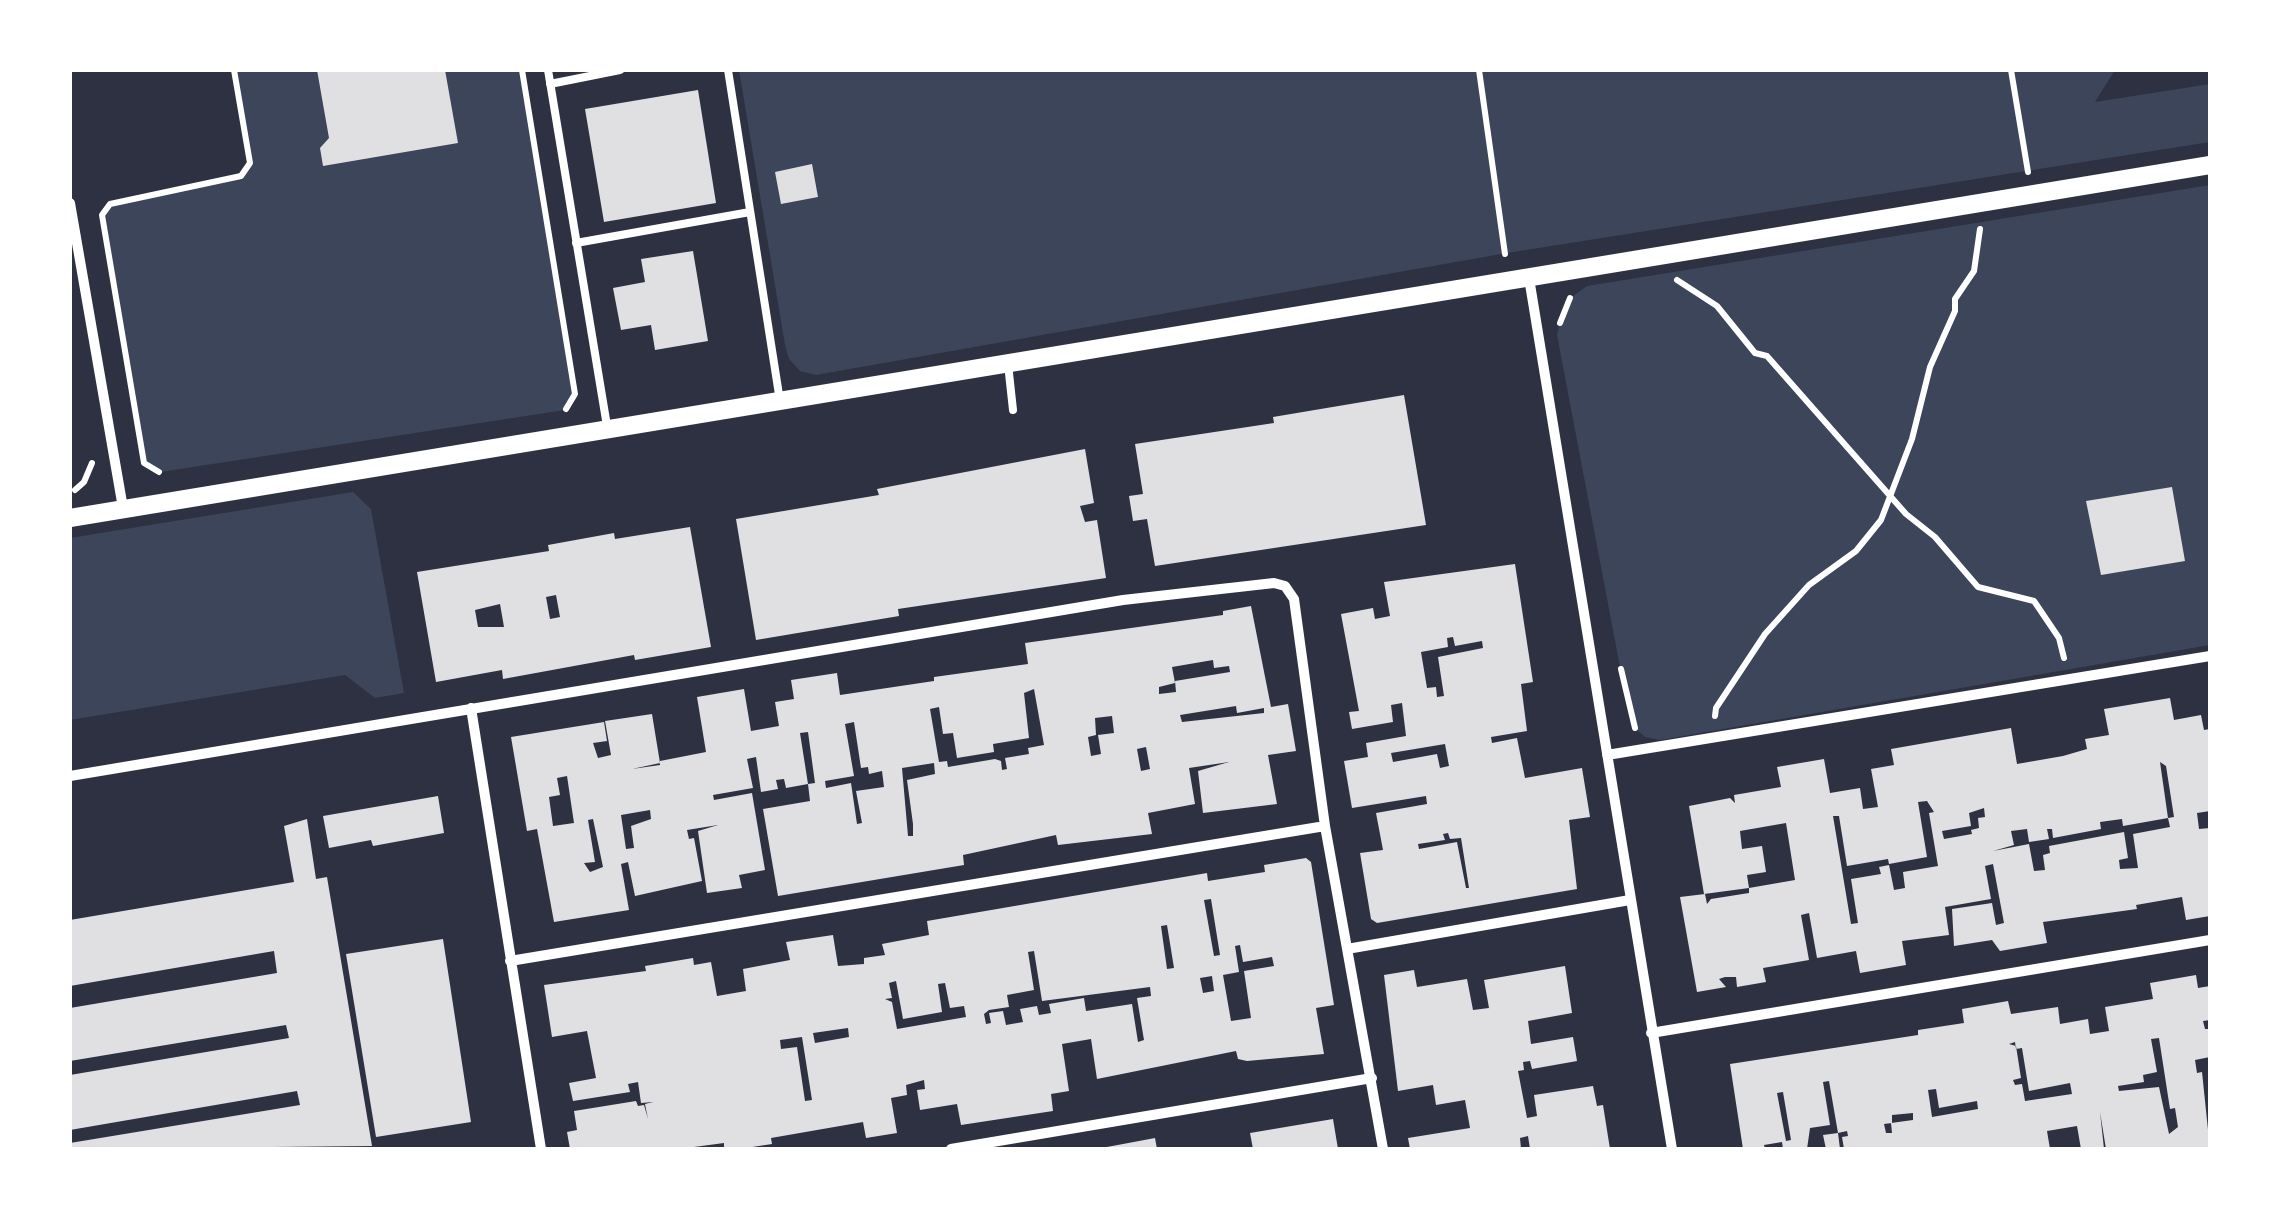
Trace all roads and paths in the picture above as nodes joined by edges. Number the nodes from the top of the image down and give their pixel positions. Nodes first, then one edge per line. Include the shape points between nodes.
1 (234, 70) edge
2 (522, 70) edge
3 (548, 70) edge
4 (620, 70) edge
5 (728, 70) edge
6 (1479, 70) edge
7 (2011, 70) edge
8 (550, 84) junction
9 (2210, 165) edge
10 (2009, 177) dead end
11 (70, 203) edge
12 (750, 212) junction
13 (1961, 226) dead end
14 (576, 243) junction
15 (1488, 257) dead end
16 (1689, 269) dead end
17 (1529, 278) junction
18 (1577, 294) dead end
19 (1557, 335) dead end
20 (1008, 363) junction
21 (780, 401) junction
22 (1013, 410) dead end
23 (546, 413) dead end
24 (607, 431) junction
25 (168, 471) dead end
26 (1890, 497) junction
27 (123, 508) junction
28 (70, 518) edge
29 (1618, 651) dead end
30 (2210, 656) edge
31 (2066, 670) dead end
32 (471, 708) junction
33 (1715, 729) dead end
34 (1645, 737) dead end
35 (1607, 754) junction
36 (70, 776) edge
37 (1325, 826) junction
38 (1630, 900) junction
39 (2210, 940) edge
40 (1347, 949) junction
41 (510, 961) junction
42 (1651, 1032) junction
43 (1372, 1078) junction
44 (541, 1149) edge
45 (951, 1149) edge
46 (1383, 1149) edge
47 (1672, 1149) edge

1 - 25 path via 250,163 241,176 110,204 102,214 144,463 154,473
2 - 23 path via 575,394 565,410
3 - 8 lane
4 - 8 lane
5 - 12 lane
6 - 15 path via 1507,254
7 - 10 path via 2028,174
8 - 14 lane
9 - 17 street
11 - 27 street
12 - 14 lane
12 - 21 lane
13 - 26 path via 1981,223 1974,272 1955,299
14 - 24 lane
16 - 26 path via 1669,272 1717,306 1755,352 1768,356
17 - 20 street
17 - 35 street
18 - 19 path via 1566,301
20 - 21 street
20 - 22 lane
21 - 24 street
24 - 27 street
26 - 31 path via 1978,587 2034,601 2059,638
26 - 33 path via 1856,550 1809,585 1764,634 1716,708
27 - 28 street
29 - 34 path via 1631,725
30 - 35 street
32 - 36 street
32 - 37 street via 1123,600 1274,583 1294,600
32 - 41 street
35 - 38 street
37 - 40 street
37 - 41 street
38 - 40 street
38 - 42 street
39 - 42 street
40 - 43 street
41 - 44 street
42 - 47 street
43 - 45 street
43 - 46 street

